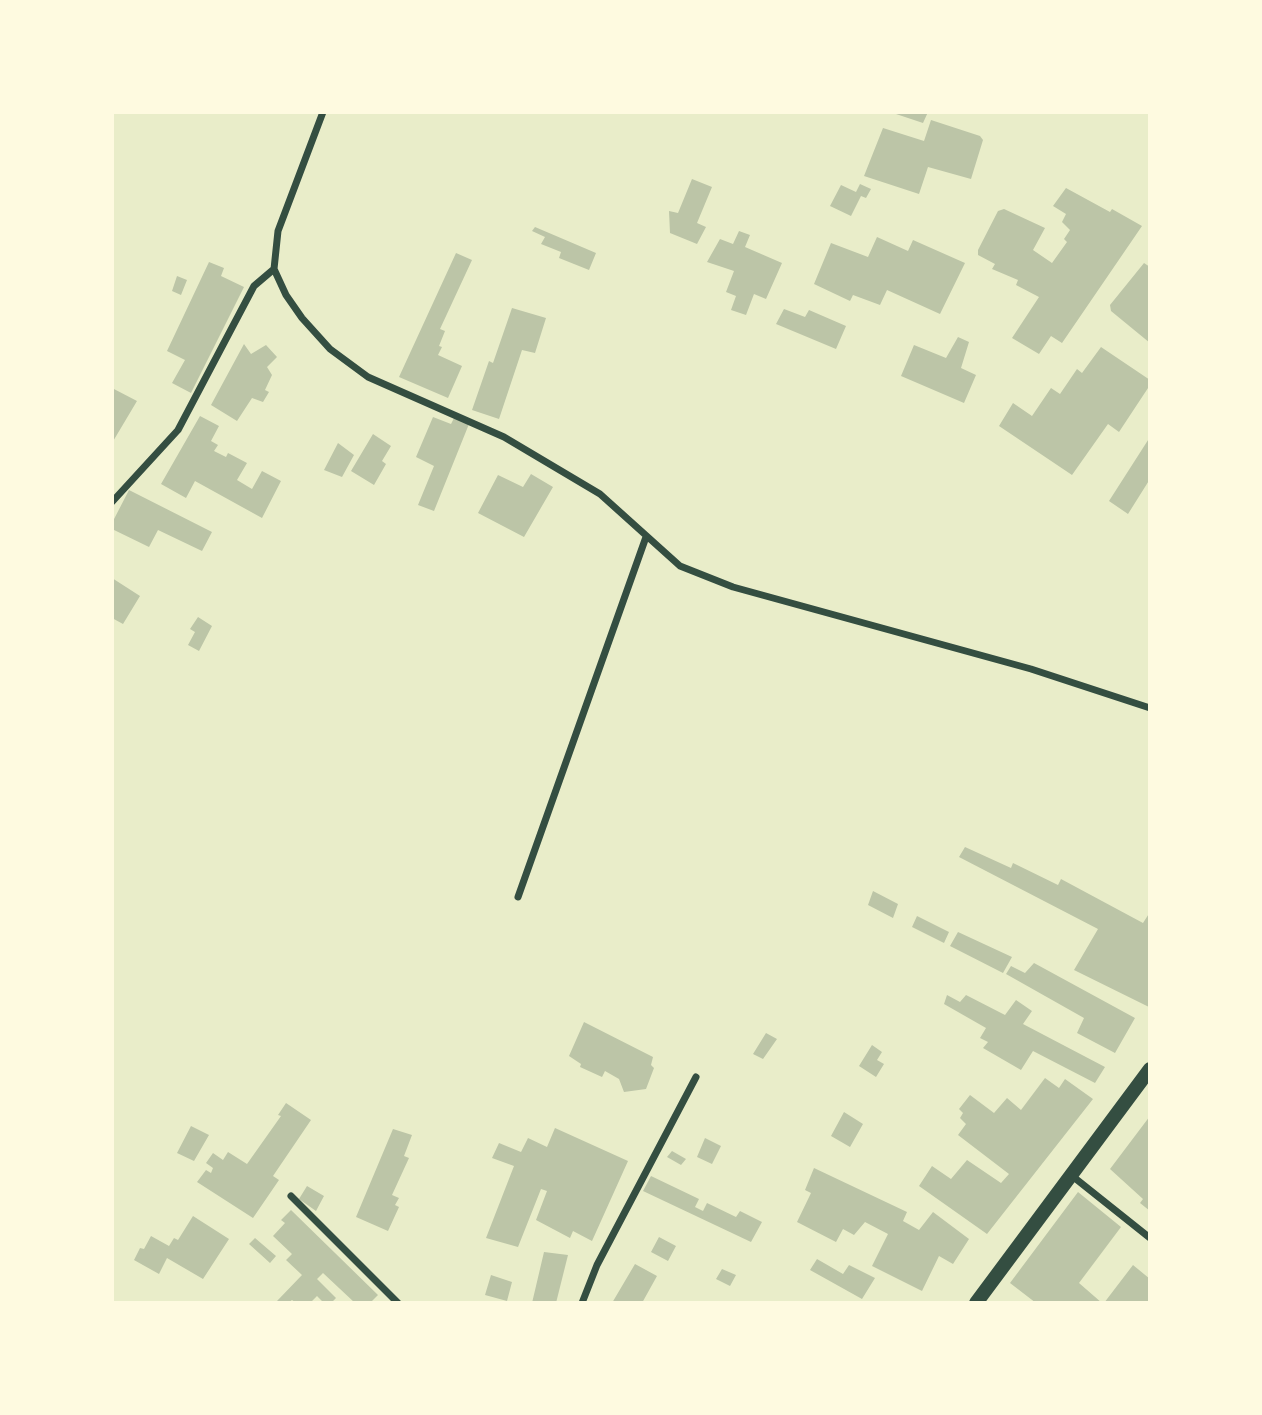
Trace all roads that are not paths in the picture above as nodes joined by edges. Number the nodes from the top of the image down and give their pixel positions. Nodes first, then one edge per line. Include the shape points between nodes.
1 (323, 112) edge
2 (274, 269) junction
3 (112, 502) edge
4 (646, 537) junction
5 (1150, 708) edge
6 (518, 897) dead end
7 (1150, 1069) edge
8 (696, 1077) dead end
9 (1071, 1175) junction
10 (291, 1196) dead end
11 (1150, 1238) edge
12 (398, 1303) edge
13 (582, 1303) edge
14 (976, 1303) edge

1 - 2 street via 278,231
2 - 3 street via 254,286 178,430
2 - 4 street via 302,318 330,349 368,377 504,437 600,494
4 - 5 street via 680,566 733,587 1031,669
4 - 6 street
7 - 9 main road
8 - 13 street via 597,1265
9 - 11 street
9 - 14 main road
10 - 12 street

